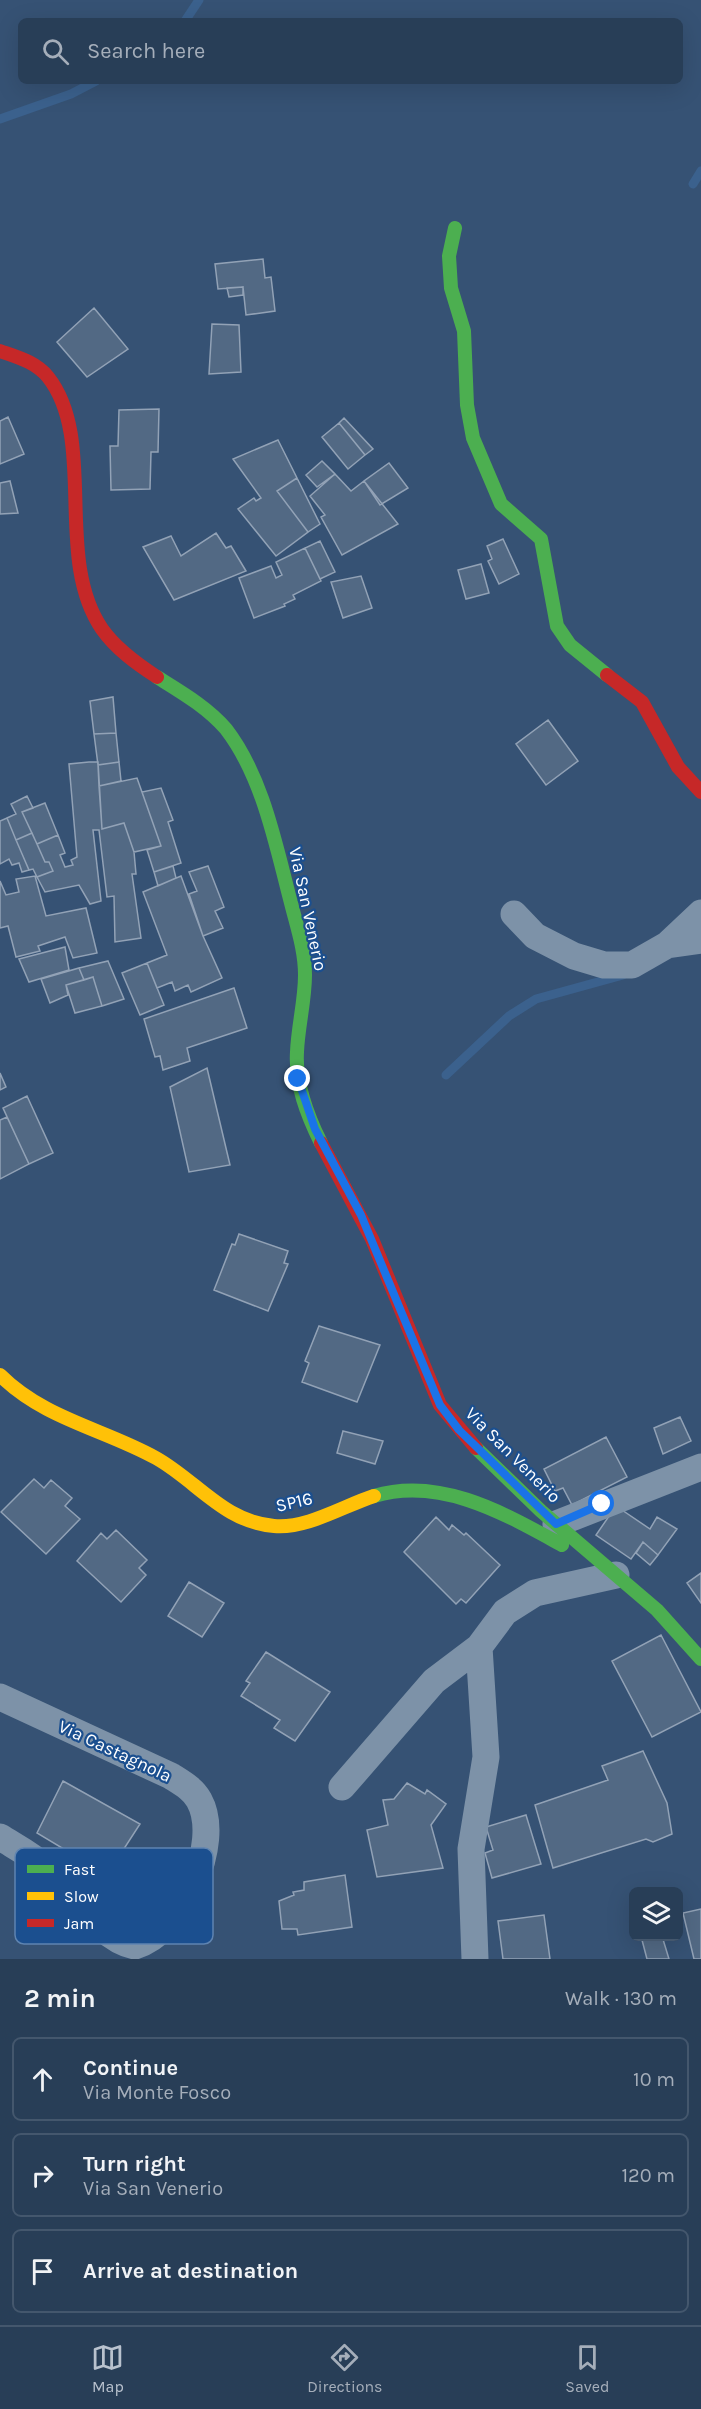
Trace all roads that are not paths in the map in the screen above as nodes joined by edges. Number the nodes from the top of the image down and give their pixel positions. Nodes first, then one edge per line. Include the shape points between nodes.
1 (455, 228) dead end
2 (0, 351) edge
3 (701, 792) edge
4 (701, 913) edge
5 (514, 914) dead end
6 (701, 940) edge
7 (667, 945) junction
8 (0, 1375) edge
9 (701, 1467) edge
10 (556, 1524) junction
11 (616, 1575) junction
12 (479, 1647) junction
13 (701, 1659) edge
14 (0, 1697) edge
15 (342, 1787) dead end
16 (0, 1837) edge
17 (16, 1848) edge
18 (202, 1848) edge
19 (475, 1959) edge

1 - 3 street via 449,256 451,288 464,331 467,405 473,438 486,471 501,504 541,539 557,626 570,645 642,702 678,767
2 - 10 street, Via San Venerio via 21,357 38,368 62,398 70,429 76,529 92,607 105,634 136,663 212,715 237,742 253,780 272,829 305,968 298,1079 315,1129 361,1215 440,1405 459,1430
4 - 7 street
5 - 7 street via 535,936 574,956 604,965 632,965
6 - 7 street
8 - 11 street, SP16 / SP16 via 29,1400 160,1460 231,1515 251,1523 277,1526 299,1522 390,1492 427,1490 464,1497 497,1510
9 - 10 street
10 - 11 street, Via San Venerio
11 - 12 street via 535,1593 506,1612
11 - 13 street, Via San Venerio via 674,1623
12 - 15 street via 434,1681
12 - 19 street via 486,1757 471,1849
14 - 18 street, Via Castagnola via 171,1776 193,1790 206,1818
16 - 17 street, Via Castagnola

